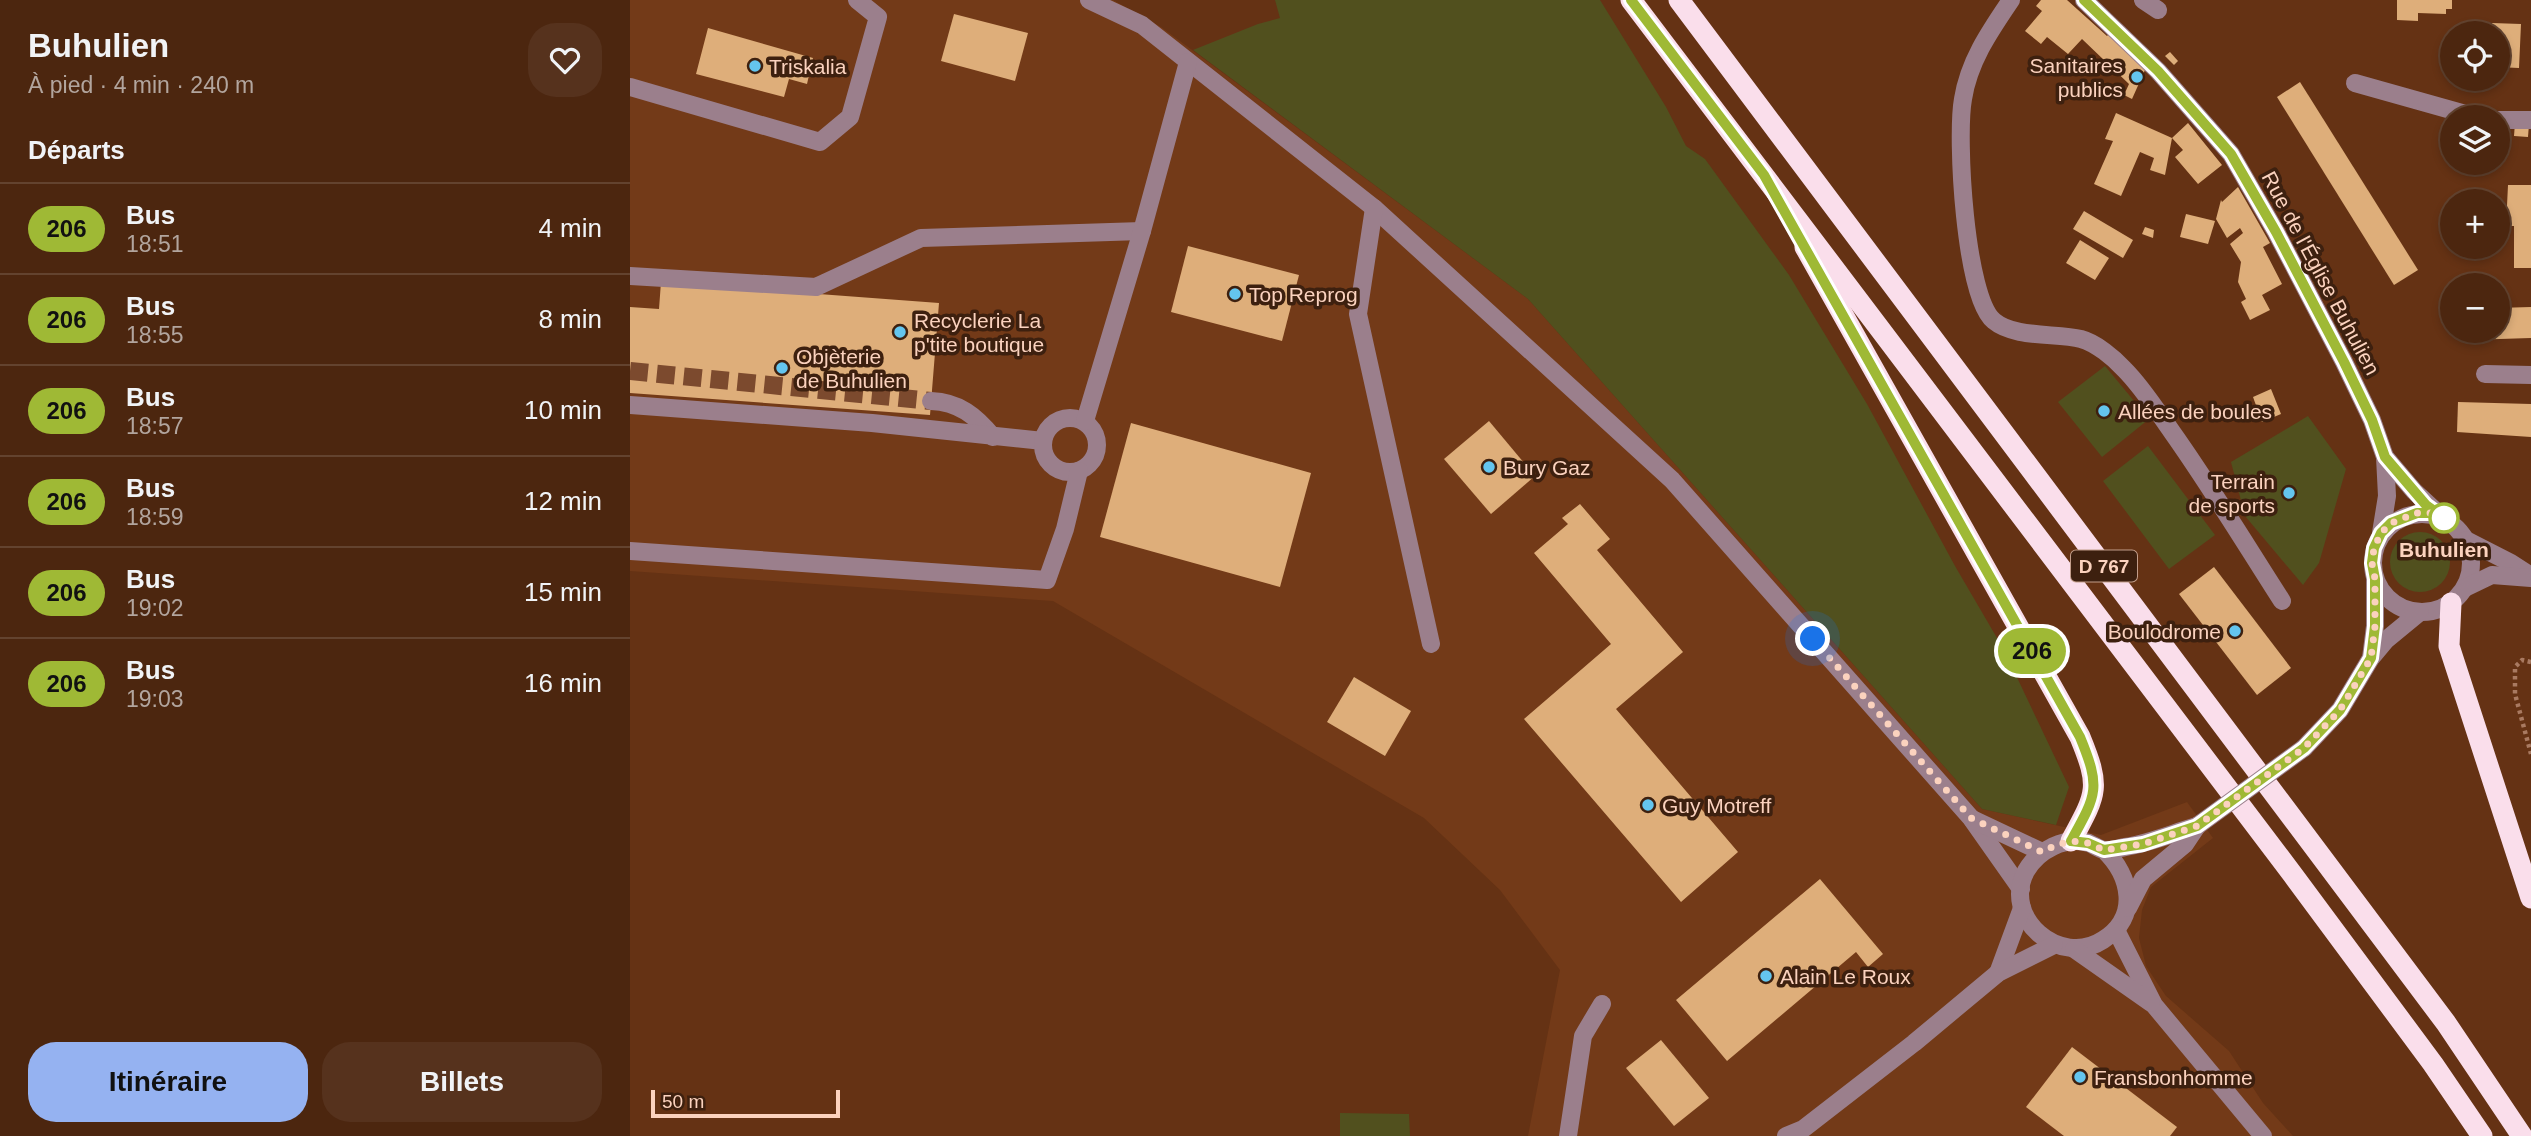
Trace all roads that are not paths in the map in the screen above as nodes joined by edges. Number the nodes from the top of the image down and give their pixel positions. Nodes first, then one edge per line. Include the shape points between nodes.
1 (1089, 0) edge
2 (1631, 0) edge
3 (1679, 0) edge
4 (2011, 0) edge
5 (2084, 0) edge
6 (862, 2) edge
7 (1188, 62) junction
8 (2355, 83) dead end
9 (630, 88) edge
10 (2440, 107) edge
11 (2510, 120) edge
12 (2531, 120) edge
13 (1764, 175) junction
14 (1374, 208) junction
15 (1142, 231) junction
16 (630, 276) edge
17 (2485, 374) dead end
18 (2531, 375) edge
19 (931, 401) tunnel mouth
20 (630, 405) edge
21 (1085, 421) junction
22 (993, 437) junction
23 (1043, 441) junction
24 (2385, 457) junction
25 (1080, 471) junction
26 (2444, 518) junction
27 (2381, 533) junction
28 (2466, 540) junction
29 (630, 551) edge
30 (2531, 577) edge
31 (2375, 579) junction
32 (2458, 595) junction
33 (2282, 601) dead end
34 (2420, 612) junction
35 (1431, 643) dead end
36 (2371, 658) junction
37 (1971, 818) junction
38 (2197, 826) junction
39 (2071, 841) junction
40 (2104, 850) junction
41 (2042, 852) junction
42 (2021, 898) junction
43 (2531, 898) edge
44 (2120, 922) junction
45 (2054, 945) junction
46 (2074, 949) junction
47 (1998, 973) junction
48 (1602, 1004) dead end
49 (2154, 1005) junction
50 (1799, 1134) edge
51 (1568, 1136) edge
52 (2263, 1136) edge
53 (2482, 1136) edge
54 (2522, 1136) edge

1 - 7 street via 1142,25
2 - 13 highway, D 767
3 - 54 highway, D 767 via 2446,1023
4 - 33 street via 1973,63 1959,141 1969,245 1984,308 2006,329 2083,340 2123,367 2187,453
5 - 24 street, Rue de l'Église Buhulien via 2158,71 2231,154 2344,362
6 - 9 street via 878,17 850,117 820,142
7 - 14 street
7 - 15 street
8 - 10 street
11 - 12 street
13 - 39 highway, D 767 via 2080,737 2094,770 2094,791
13 - 53 highway, D 767 via 2293,875
14 - 35 street via 1358,314
14 - 37 street via 1672,480
15 - 16 street via 921,238 816,287
15 - 21 street
17 - 18 street
19 - 22 street via 976,416
20 - 22 street
21 - 23 street via 1062,418 1049,427
21 - 25 street via 1096,435 1097,452
22 - 23 street
23 - 25 street via 1053,466
24 - 26 street, Rue de l'Église Buhulien
24 - 27 street, Rue de l'Église Buhulien via 2387,496
25 - 29 street via 1047,580
26 - 27 street via 2417,513 2391,523
26 - 28 street
27 - 31 street via 2372,563
28 - 30 street
28 - 32 street via 2471,572
30 - 32 street via 2492,575
31 - 34 street via 2392,603
31 - 36 street
32 - 34 street via 2431,611
32 - 43 highway via 2449,646
34 - 36 street
36 - 38 street, bridge via 2340,710 2304,748
37 - 41 street
37 - 42 street
38 - 40 street via 2143,844
38 - 44 street via 2185,844 2143,878
39 - 40 street
39 - 41 street
40 - 44 street via 2126,879 2128,897
41 - 42 street via 2024,875
42 - 45 street via 2028,923
42 - 47 street
44 - 46 street via 2096,944
44 - 49 street
45 - 46 street
45 - 47 street
46 - 49 street
47 - 50 street
48 - 51 street via 1583,1036
49 - 52 street

